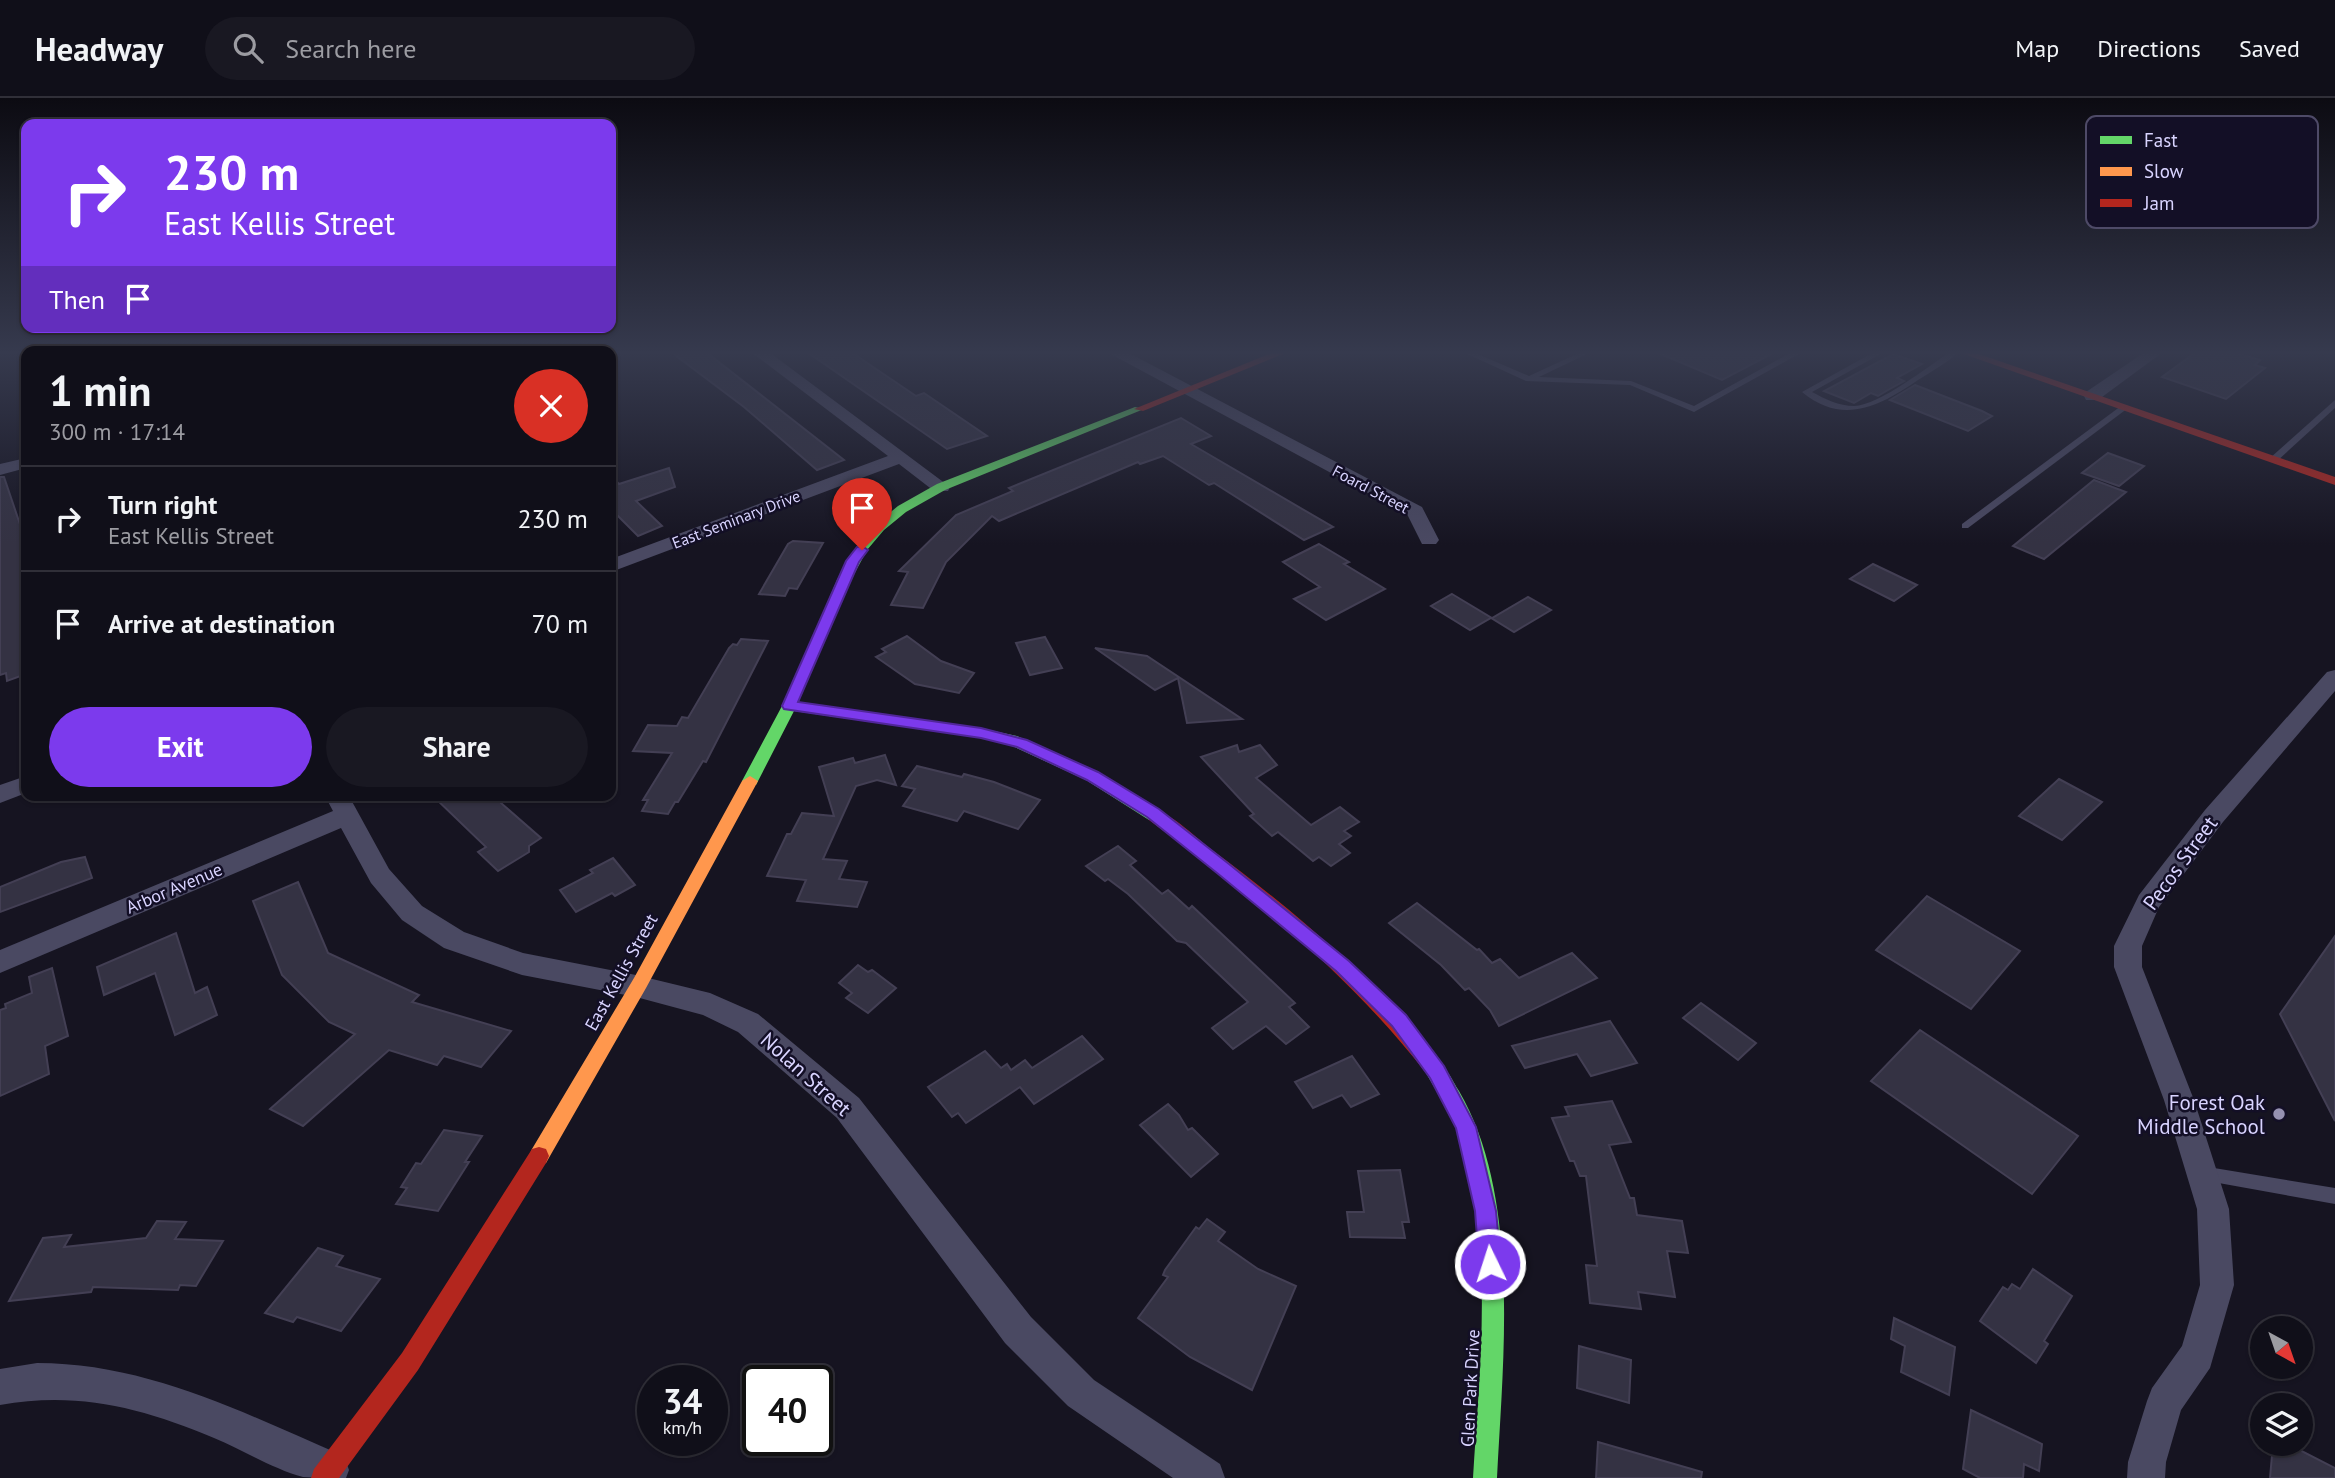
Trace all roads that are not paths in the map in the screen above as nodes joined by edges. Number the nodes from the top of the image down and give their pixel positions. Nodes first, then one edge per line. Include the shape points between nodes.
1 (846, 416) edge
2 (1117, 416) edge
3 (1234, 416) edge
4 (2113, 416) edge
5 (2148, 416) edge
6 (2320, 416) edge
7 (901, 457) junction
8 (2273, 460) junction
9 (21, 464) edge
10 (0, 470) edge
11 (2335, 481) edge
12 (940, 486) junction
13 (1965, 526) dead end
14 (1429, 540) dead end
15 (616, 564) edge
16 (2335, 677) edge
17 (789, 706) junction
18 (21, 786) edge
19 (0, 794) edge
20 (342, 806) edge
21 (0, 962) edge
22 (636, 986) junction
23 (2202, 1173) junction
24 (2335, 1196) edge
25 (0, 1387) edge
26 (326, 1474) edge
27 (1206, 1478) edge
28 (1485, 1478) edge
29 (2146, 1478) edge

1 - 7 street
2 - 12 street
3 - 14 street, Foard Street via 1415,511
4 - 13 lane
5 - 8 street
6 - 8 lane
7 - 12 street
7 - 15 street, East Seminary Drive
8 - 11 street
9 - 10 street
12 - 17 street, East Kellis Street via 892,515 853,561
16 - 23 street, Pecos Street via 2164,880 2127,946 2128,967
17 - 22 street, East Kellis Street
17 - 28 street, Glen Park Drive via 981,733 1022,743 1092,776 1153,813 1223,868 1342,966 1399,1021 1437,1072 1466,1127 1486,1211 1494,1317
18 - 19 street
20 - 21 street, Arbor Avenue
20 - 22 street, Nolan Street via 380,876 412,913 454,940 522,964
22 - 26 street, East Kellis Street via 533,1168 402,1375
22 - 27 street, Nolan Street via 710,1005 748,1023 793,1060 848,1108 1018,1330 1081,1393
23 - 24 lane
23 - 29 street, Pecos Street via 2213,1209 2217,1284 2197,1355 2165,1401
25 - 26 street via 38,1381 93,1383 159,1398

